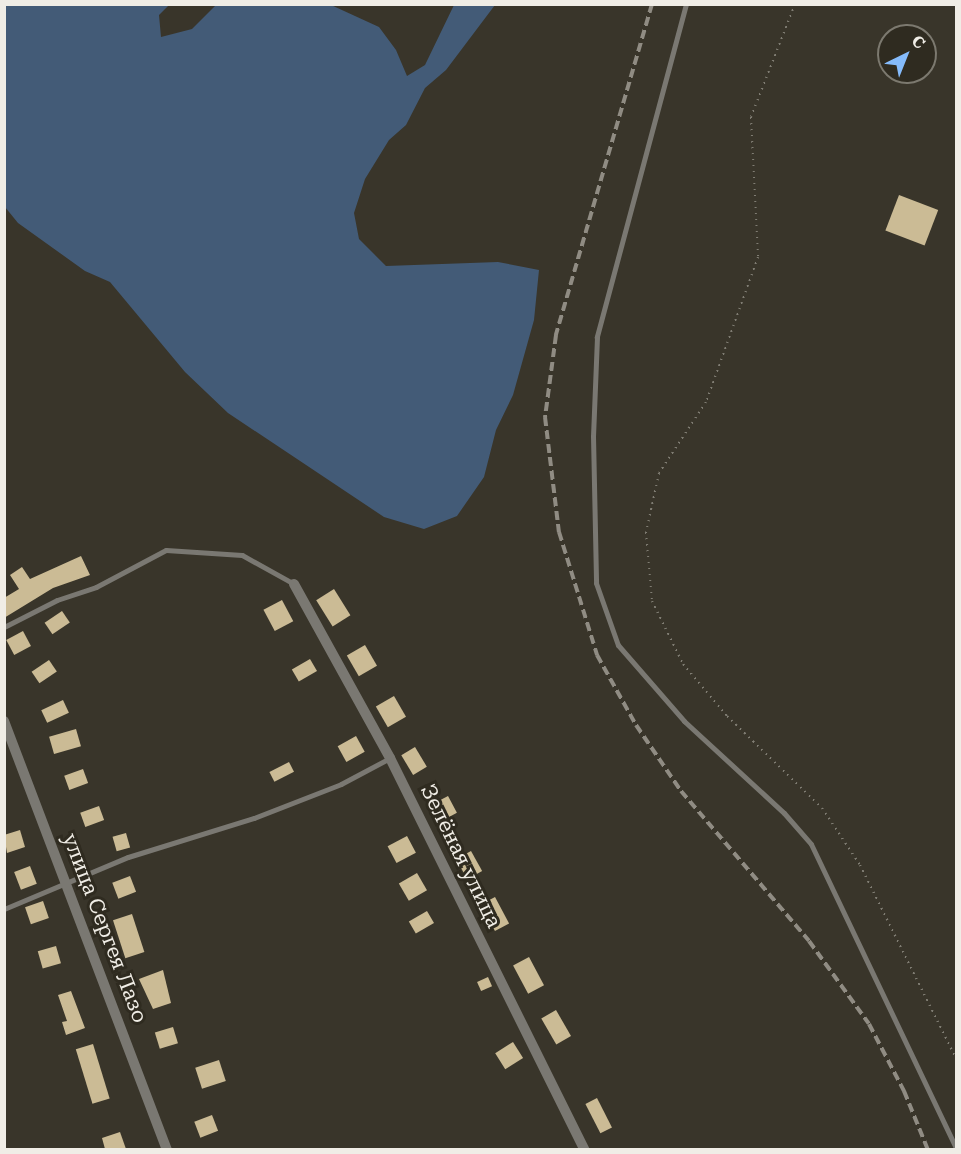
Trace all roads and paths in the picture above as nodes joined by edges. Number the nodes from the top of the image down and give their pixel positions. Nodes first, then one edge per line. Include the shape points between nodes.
1 (686, 4) edge
2 (795, 4) edge
3 (294, 584) joint
4 (4, 627) edge
5 (4, 721) edge
6 (390, 758) junction
7 (68, 885) junction
8 (4, 909) edge
9 (957, 1058) edge
10 (957, 1148) edge
11 (167, 1149) edge
12 (585, 1149) edge

1 - 10 lane via 597,337 593,436 596,583 618,645 684,721 784,813 811,844
2 - 9 path via 751,117 758,257 706,402 659,474 646,532 652,601 683,664 727,716 822,808 860,865
3 - 4 lane via 242,555 166,550
3 - 6 street, Зелёная улица
5 - 7 street, улица Сергея Лазо
6 - 7 lane via 341,784 254,818 128,857
6 - 12 street, Зелёная улица
7 - 8 lane
7 - 11 street, улица Сергея Лазо

